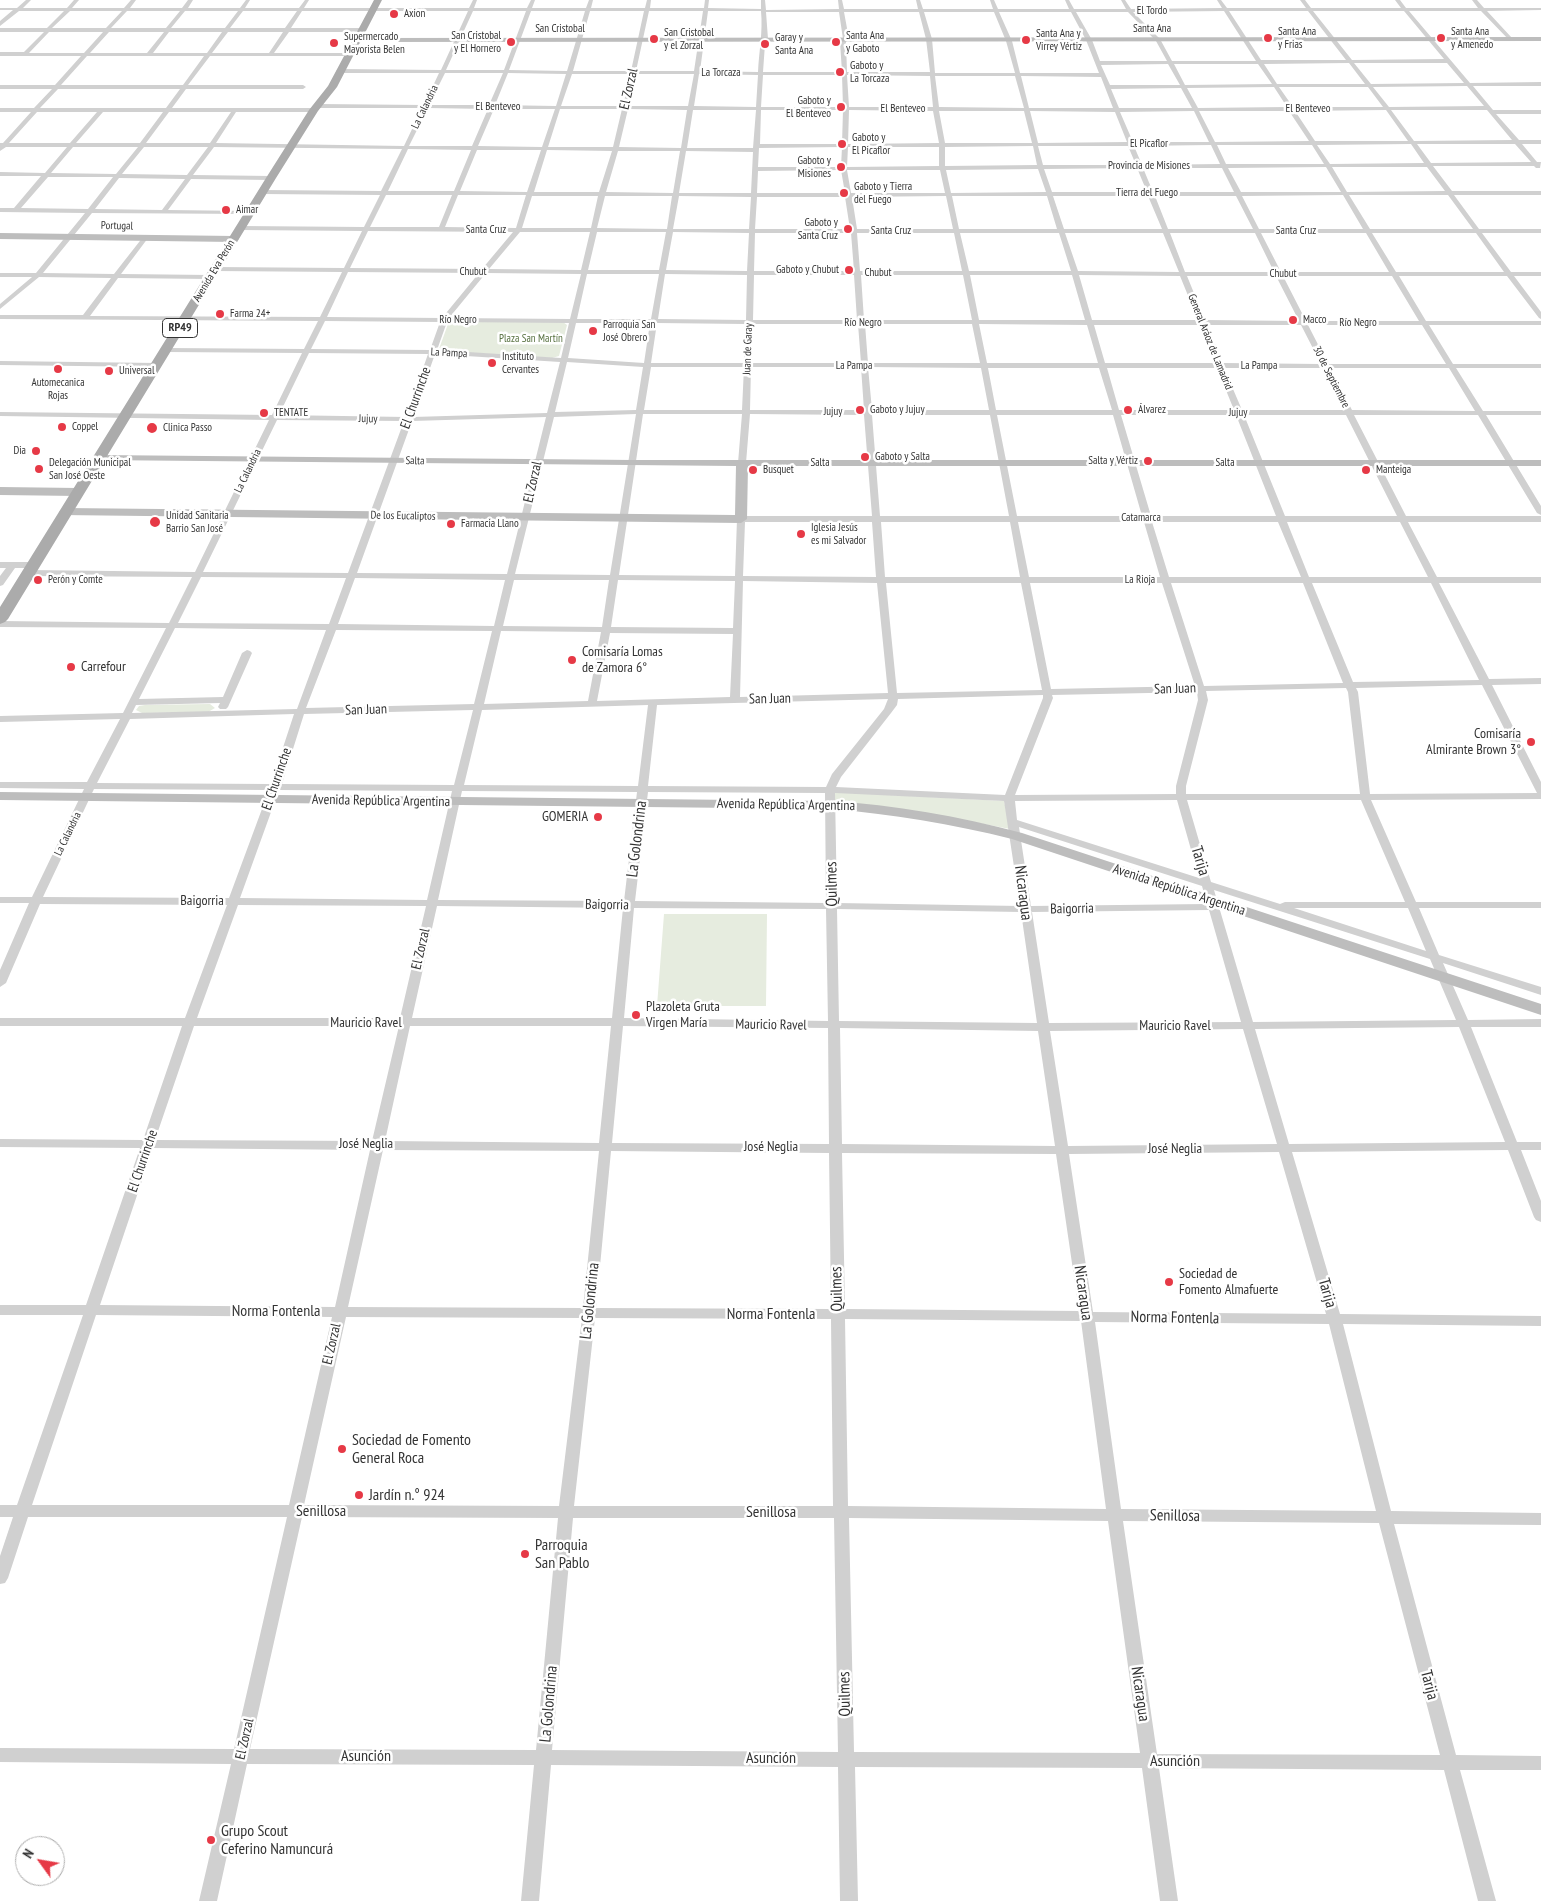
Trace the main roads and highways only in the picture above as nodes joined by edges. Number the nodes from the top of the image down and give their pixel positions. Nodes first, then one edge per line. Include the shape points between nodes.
1 (378, 0) edge
2 (250, 213) joint
3 (234, 239) joint
4 (0, 618) edge

1 - 2 main road, Avenida Eva Perón / RP49 via 332,87
2 - 3 main road, Avenida Eva Perón / RP49
3 - 4 main road, Avenida Eva Perón / RP49

